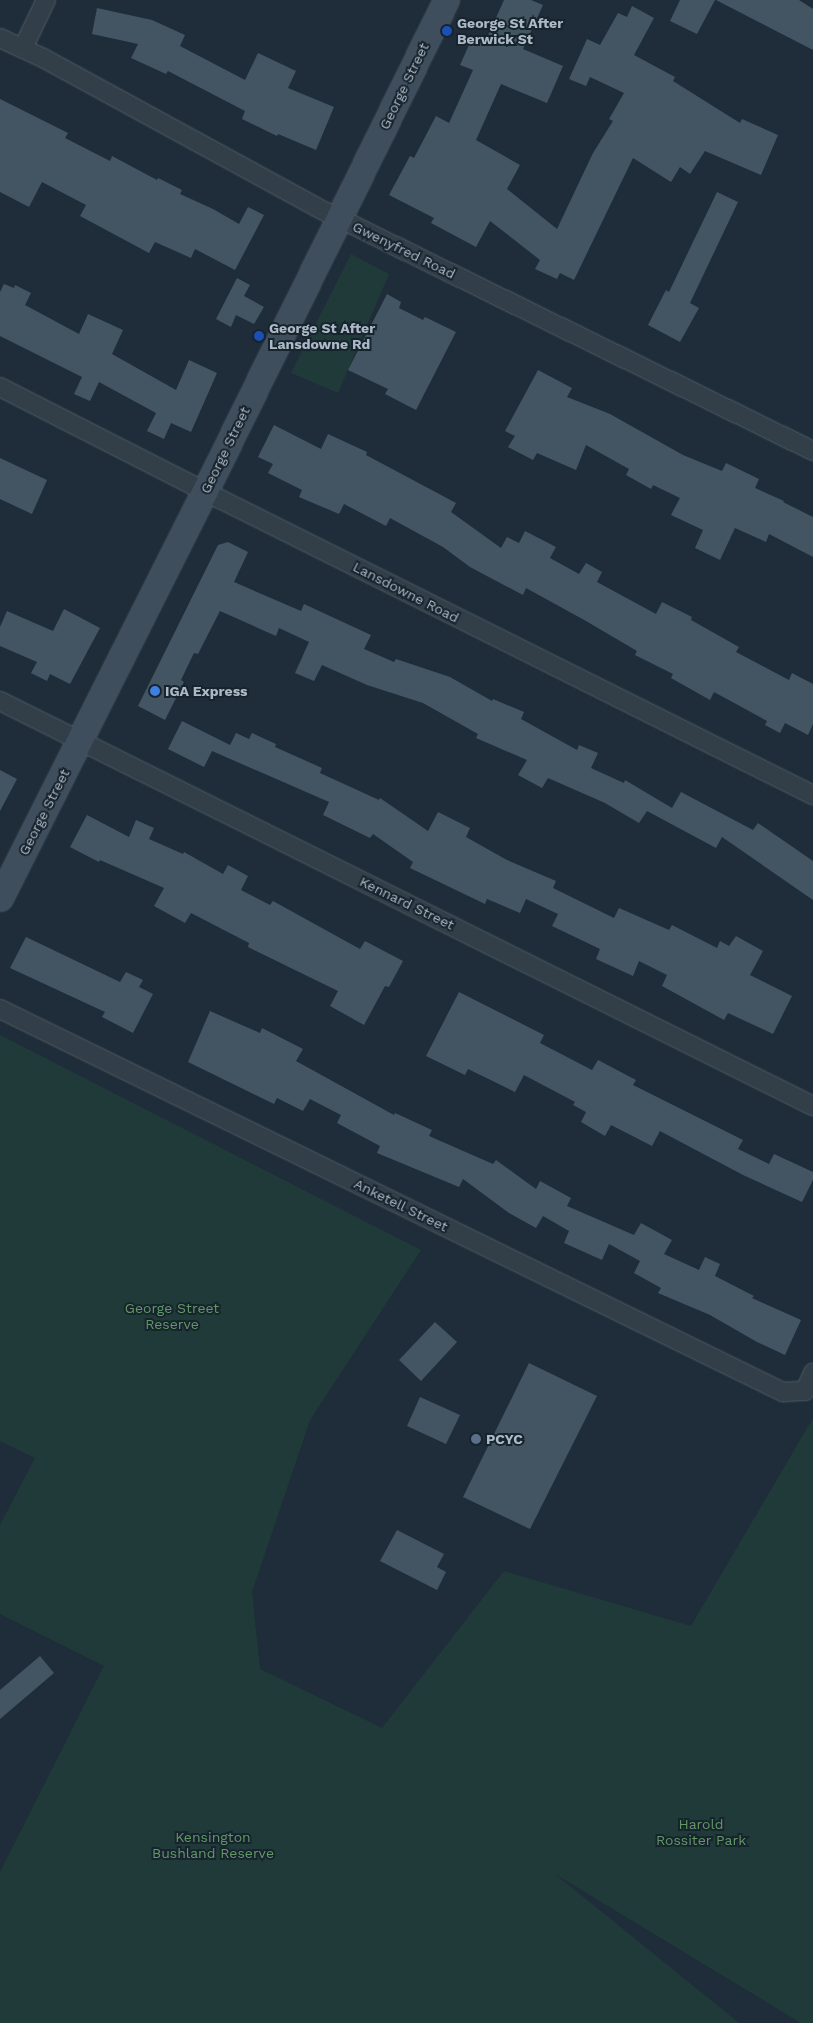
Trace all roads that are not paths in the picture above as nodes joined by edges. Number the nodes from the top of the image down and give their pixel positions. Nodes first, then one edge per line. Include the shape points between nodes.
1 (46, 0) edge
2 (446, 0) edge
3 (0, 38) edge
4 (23, 48) junction
5 (338, 218) junction
6 (0, 387) edge
7 (813, 452) edge
8 (205, 491) junction
9 (0, 701) edge
10 (80, 741) junction
11 (813, 795) edge
12 (0, 898) edge
13 (0, 1008) edge
14 (813, 1106) edge
15 (813, 1373) edge

1 - 4 street
2 - 5 main road, George Street
3 - 4 street, Gwenyfred Road
4 - 5 street, Gwenyfred Road
5 - 7 street, Gwenyfred Road
5 - 8 main road, George Street
6 - 8 street, Lansdowne Road
8 - 10 main road, George Street
8 - 11 street, Lansdowne Road
9 - 10 street, Kennard Street
10 - 12 main road, George Street
10 - 14 street, Kennard Street
13 - 15 street, Anketell Street via 782,1392 805,1391

